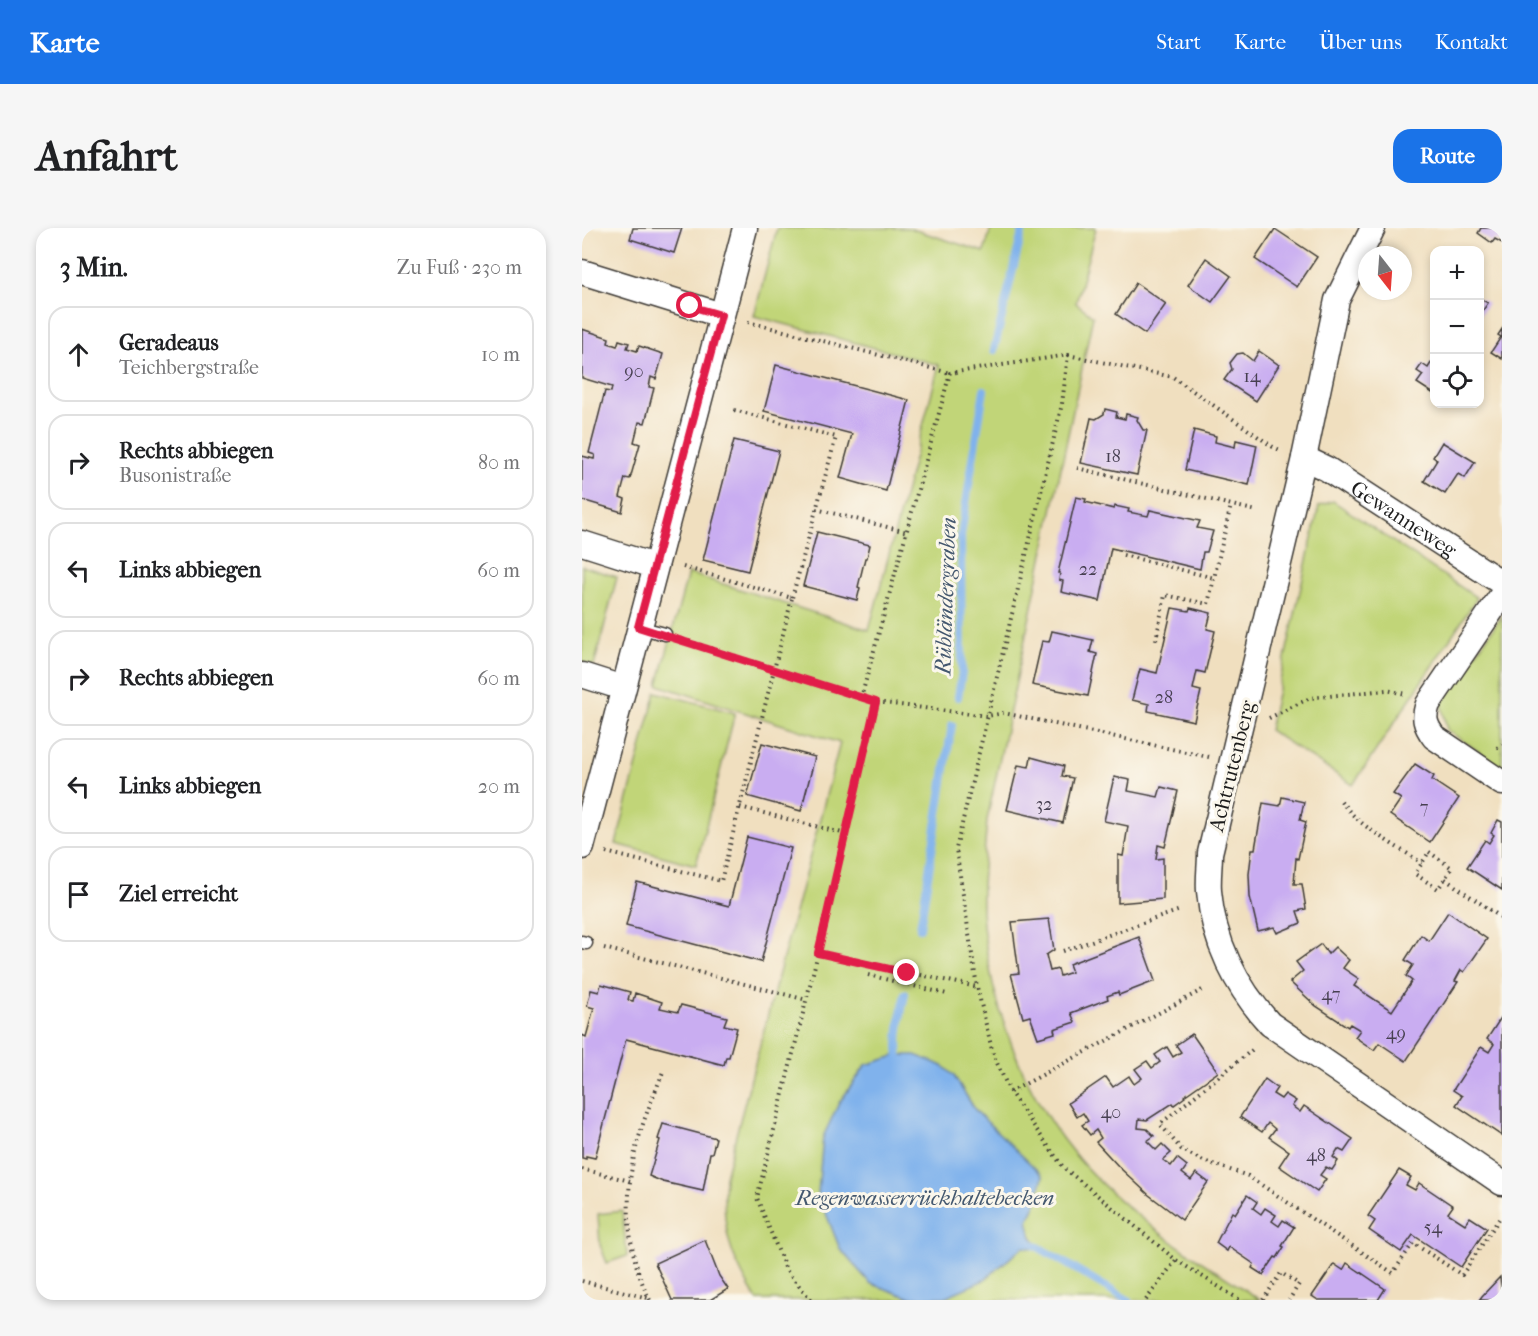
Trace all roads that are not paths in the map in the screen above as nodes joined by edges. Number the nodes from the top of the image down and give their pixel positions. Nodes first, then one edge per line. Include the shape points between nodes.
1 (745, 228) edge
2 (1373, 228) edge
3 (582, 272) edge
4 (721, 315) junction
5 (1304, 458) junction
6 (582, 543) edge
7 (654, 566) junction
8 (1502, 584) edge
9 (1502, 595) edge
10 (638, 627) junction
11 (665, 634) road end
12 (582, 675) edge
13 (623, 688) junction
14 (1502, 783) edge
15 (582, 846) edge
16 (1502, 1183) edge

1 - 4 street
2 - 5 street, Achtrutenberg via 1337,300
3 - 4 street
4 - 7 street
5 - 8 street, Gewanneweg via 1327,469
5 - 16 street, Achtrutenberg via 1210,853 1209,890 1215,928 1233,975 1270,1024
6 - 7 street
7 - 10 street
9 - 14 street via 1428,704 1425,719 1434,737
10 - 11 lane
10 - 13 street
12 - 13 street
13 - 15 street

